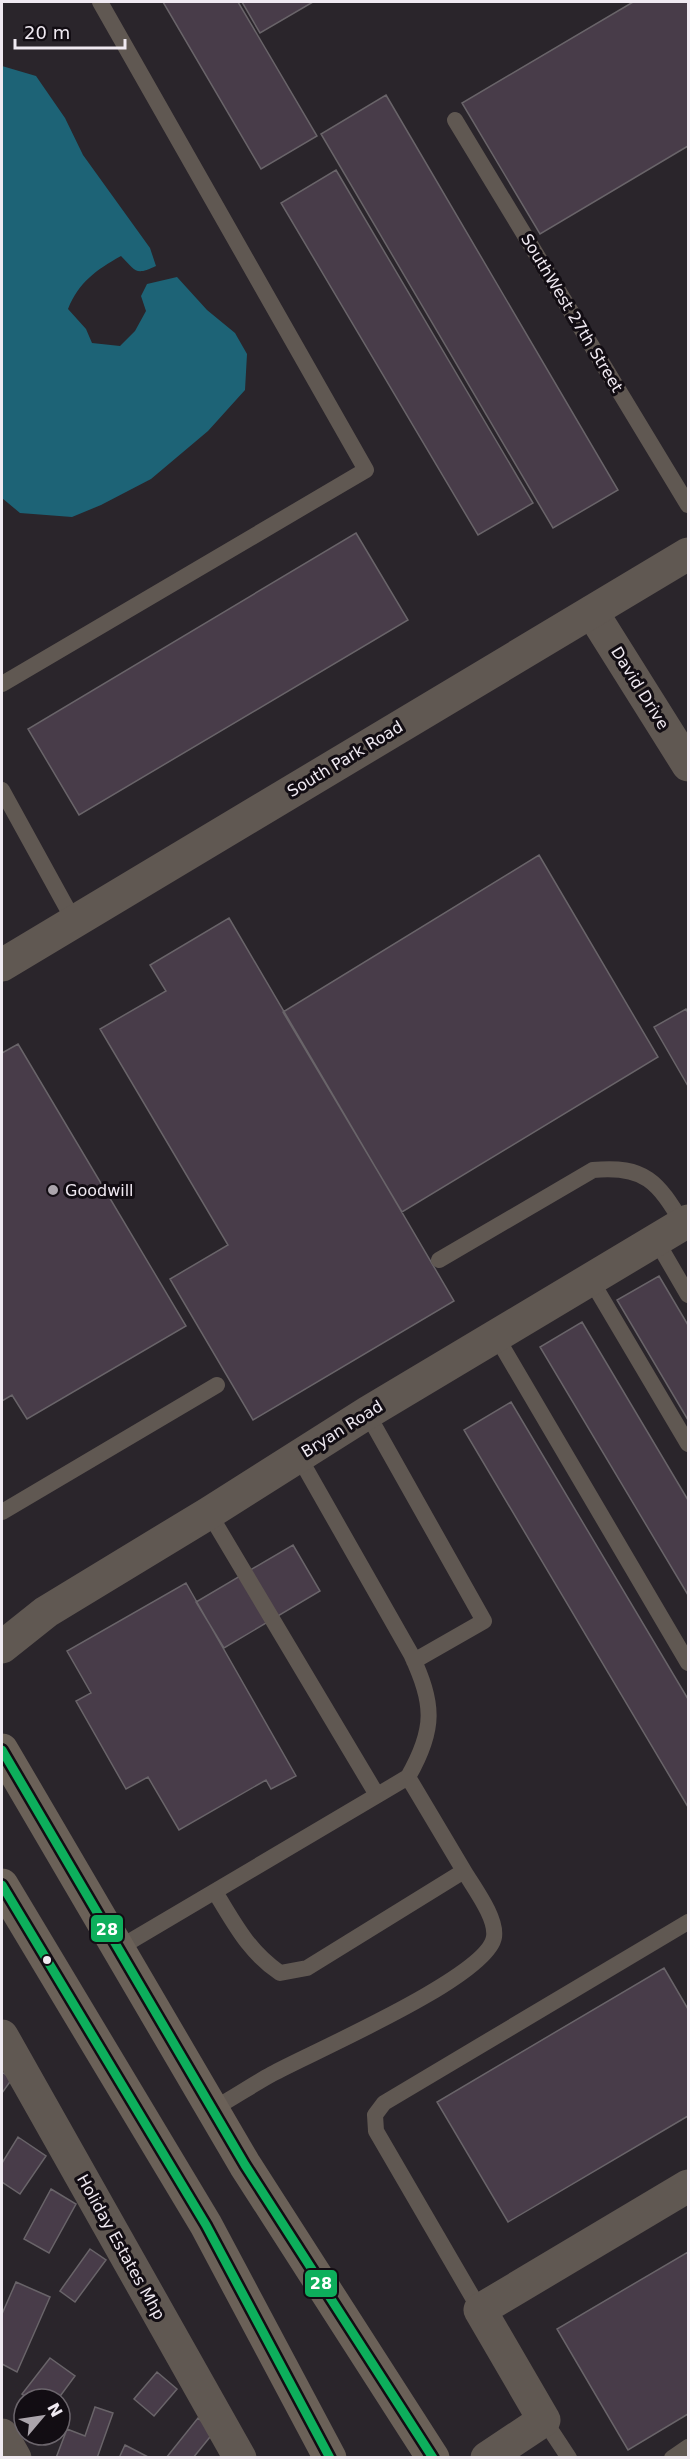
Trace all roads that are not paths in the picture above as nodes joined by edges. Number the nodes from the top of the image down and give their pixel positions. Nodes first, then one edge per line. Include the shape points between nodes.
1 (100, 2) edge
2 (456, 120) dead end
3 (688, 505) edge
4 (688, 554) edge
5 (592, 612) junction
6 (2, 684) edge
7 (688, 765) edge
8 (2, 790) edge
9 (74, 921) junction
10 (2, 965) edge
11 (676, 1228) edge
12 (439, 1260) dead end
13 (591, 1280) junction
14 (688, 1295) edge
15 (496, 1336) junction
16 (217, 1385) dead end
17 (367, 1413) junction
18 (688, 1444) edge
19 (299, 1457) junction
20 (2, 1512) edge
21 (209, 1513) junction
22 (2, 1647) edge
23 (414, 1660) junction
24 (688, 1663) edge
25 (2, 1750) edge
26 (408, 1777) junction
27 (2, 1789) edge
28 (377, 1795) junction
29 (60, 1847) junction
30 (464, 1871) junction
31 (2, 1885) edge
32 (215, 1892) junction
33 (688, 1922) edge
34 (119, 1948) junction
35 (2, 2036) edge
36 (213, 2109) junction
37 (688, 2186) edge
38 (480, 2310) junction
39 (544, 2420) junction
40 (2, 2435) edge
41 (688, 2447) edge
42 (15, 2457) edge
43 (240, 2457) edge
44 (330, 2457) edge
45 (433, 2457) edge
46 (487, 2457) edge
47 (569, 2457) edge
48 (672, 2457) edge

1 - 6 lane via 366,470
2 - 3 lane, SouthWest 27th Street
4 - 5 street, South Park Road
5 - 7 street, David Drive
5 - 9 street, South Park Road
8 - 9 lane
9 - 10 street, South Park Road
11 - 12 lane via 665,1193 642,1175 619,1168 593,1170
11 - 13 street, Bryan Road
11 - 14 lane
13 - 15 street, Bryan Road
13 - 18 lane
15 - 17 street, Bryan Road
15 - 24 lane
16 - 20 lane
17 - 19 street, Bryan Road
17 - 23 lane via 484,1621
19 - 21 street, Bryan Road
19 - 23 lane
21 - 22 street, Bryan Road via 46,1612
21 - 28 lane
23 - 26 lane via 423,1682 429,1726 422,1752
25 - 29 main road
26 - 28 lane
26 - 30 lane
27 - 29 main road
28 - 32 lane
29 - 34 main road
30 - 32 lane via 307,1968 280,1973 248,1946
30 - 36 lane via 493,1920 494,1936 488,1951 428,1994 270,2074
31 - 44 main road via 206,2225
32 - 34 lane
33 - 38 lane via 384,2103 375,2115 376,2130
34 - 36 main road
35 - 43 street, Holiday Estates Mhp
36 - 45 main road
37 - 38 street
38 - 39 street
39 - 46 street
39 - 47 lane
40 - 42 street
41 - 48 lane

